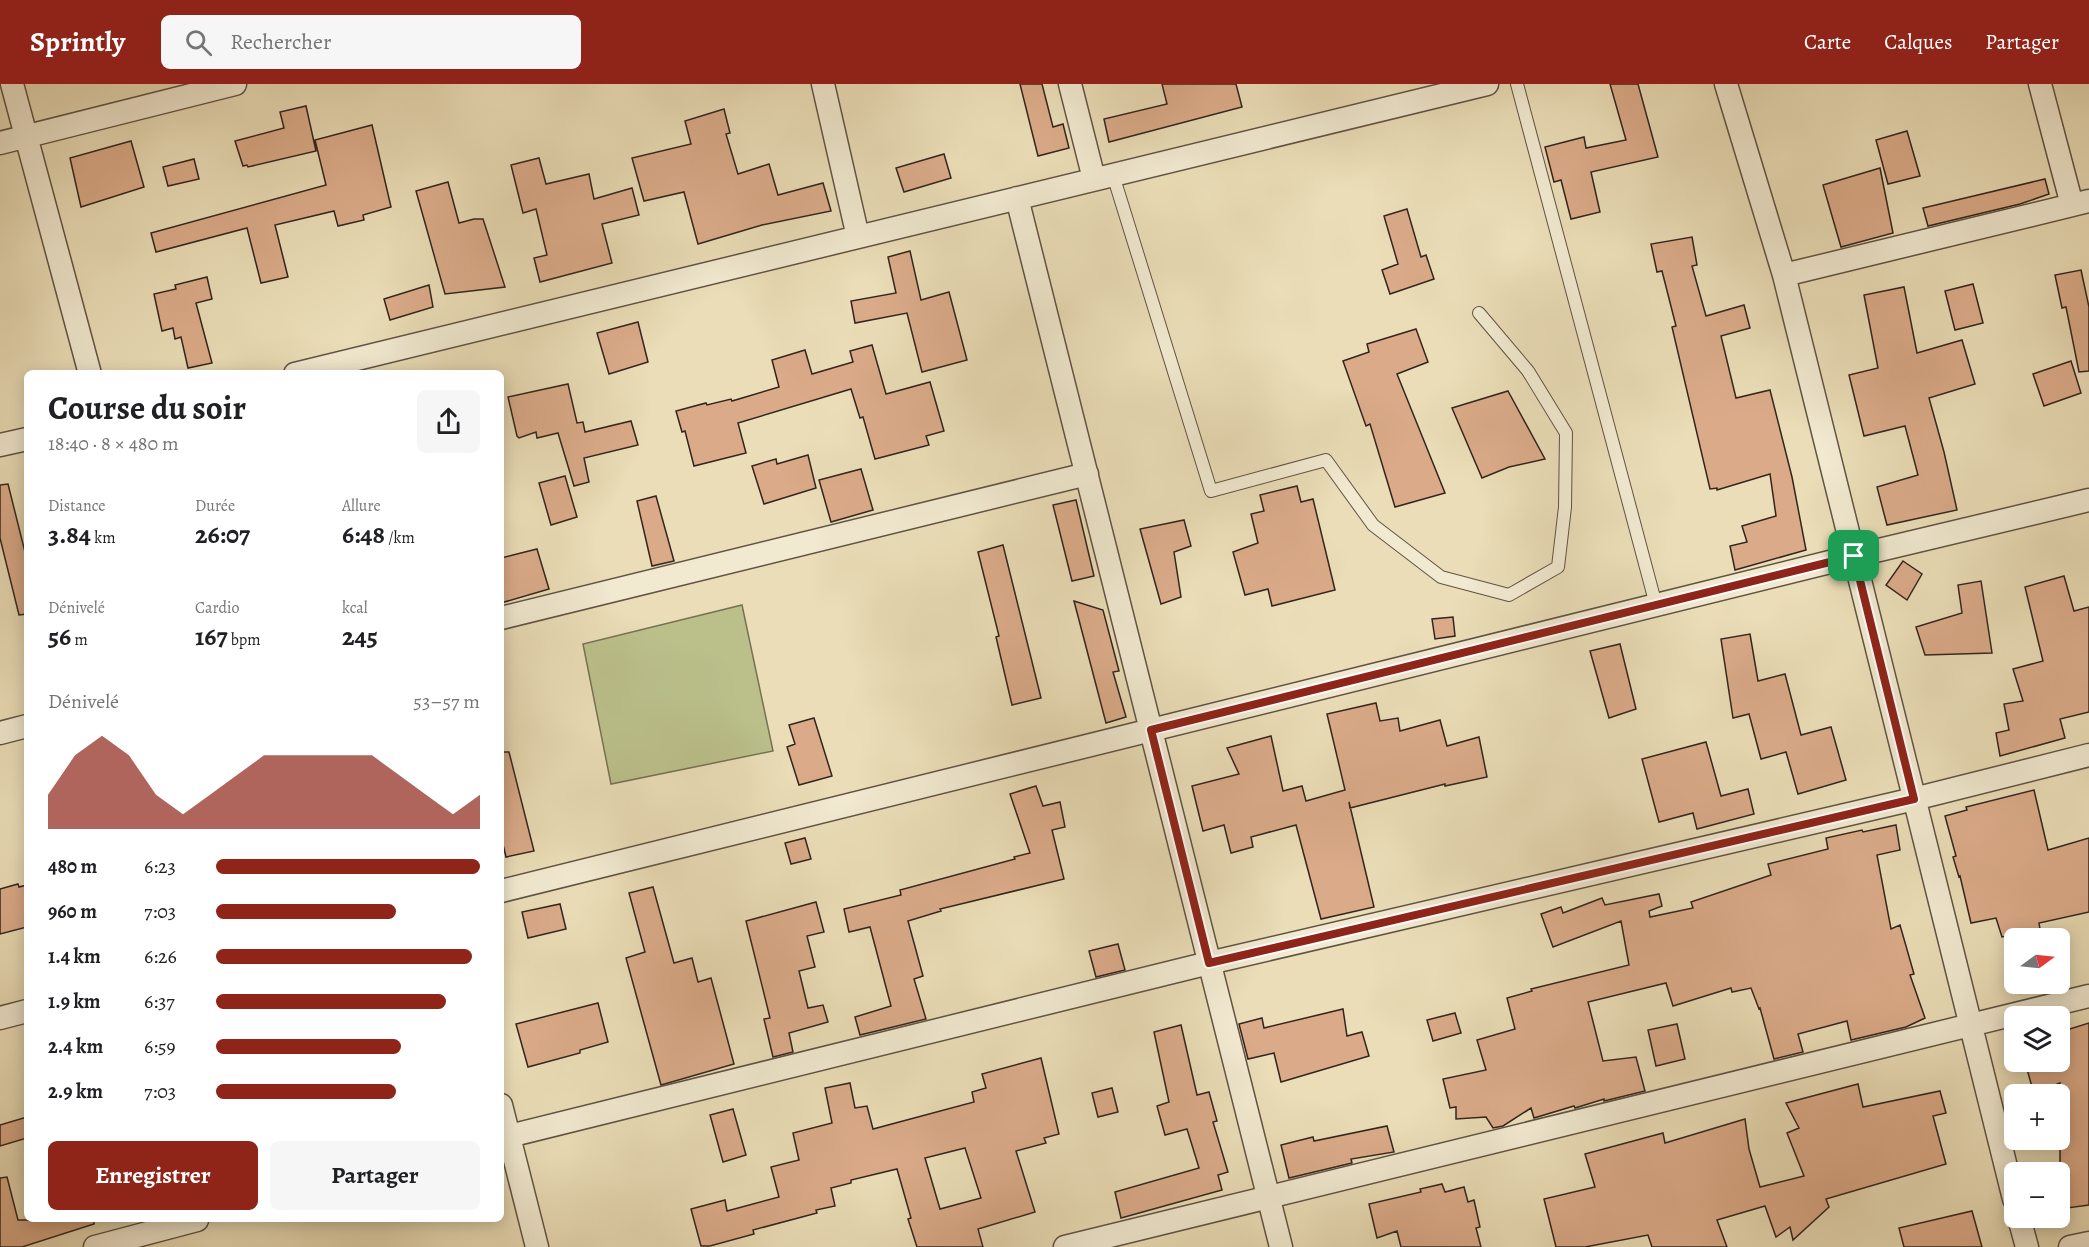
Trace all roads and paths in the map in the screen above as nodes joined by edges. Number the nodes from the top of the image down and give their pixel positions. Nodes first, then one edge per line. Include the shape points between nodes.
1 (12, 84) edge
2 (235, 84) edge
3 (823, 84) edge
4 (1070, 84) edge
5 (1487, 84) edge
6 (1517, 84) edge
7 (1726, 84) edge
8 (2040, 84) edge
9 (25, 137) junction
10 (0, 142) edge
11 (1104, 177) junction
12 (1017, 198) junction
13 (2081, 203) edge
14 (858, 237) junction
15 (1784, 275) junction
16 (1479, 313) dead end
17 (89, 370) edge
18 (324, 370) edge
19 (24, 440) edge
20 (0, 445) edge
21 (1087, 474) junction
22 (2089, 500) edge
23 (1854, 556) junction
24 (1656, 605) junction
25 (504, 617) edge
26 (24, 727) edge
27 (1151, 730) junction
28 (0, 733) edge
29 (2089, 755) edge
30 (1914, 799) junction
31 (504, 890) edge
32 (1209, 963) junction
33 (2089, 996) edge
34 (24, 1012) edge
35 (0, 1018) edge
36 (1971, 1024) junction
37 (505, 1137) edge
38 (2005, 1162) edge
39 (1268, 1197) junction
40 (189, 1222) edge
41 (2021, 1228) edge
42 (2089, 1243) edge
43 (95, 1247) edge
44 (537, 1247) edge
45 (1065, 1247) edge
46 (1281, 1247) edge
47 (2026, 1247) edge
48 (2070, 1247) edge

1 - 9 street
2 - 9 street
3 - 14 street
4 - 11 street
5 - 11 street
6 - 24 lane
7 - 15 street
8 - 13 street
9 - 10 street
9 - 17 street
11 - 12 street
11 - 16 lane via 1211,490 1326,460 1373,525 1441,577 1509,595 1558,567 1565,507 1566,433 1528,370
12 - 14 street
12 - 21 street
13 - 15 street
14 - 18 street
15 - 23 street
19 - 20 street
21 - 25 street
21 - 27 street
22 - 23 street
23 - 24 street
23 - 30 street
24 - 27 street
26 - 28 street
27 - 31 street
27 - 32 street
29 - 30 street
30 - 32 street
30 - 36 street
32 - 37 street
32 - 39 street
33 - 36 street
34 - 35 street
36 - 38 street
36 - 39 street
37 - 44 street
39 - 45 street
39 - 46 street
40 - 43 street
41 - 47 street
42 - 48 street

